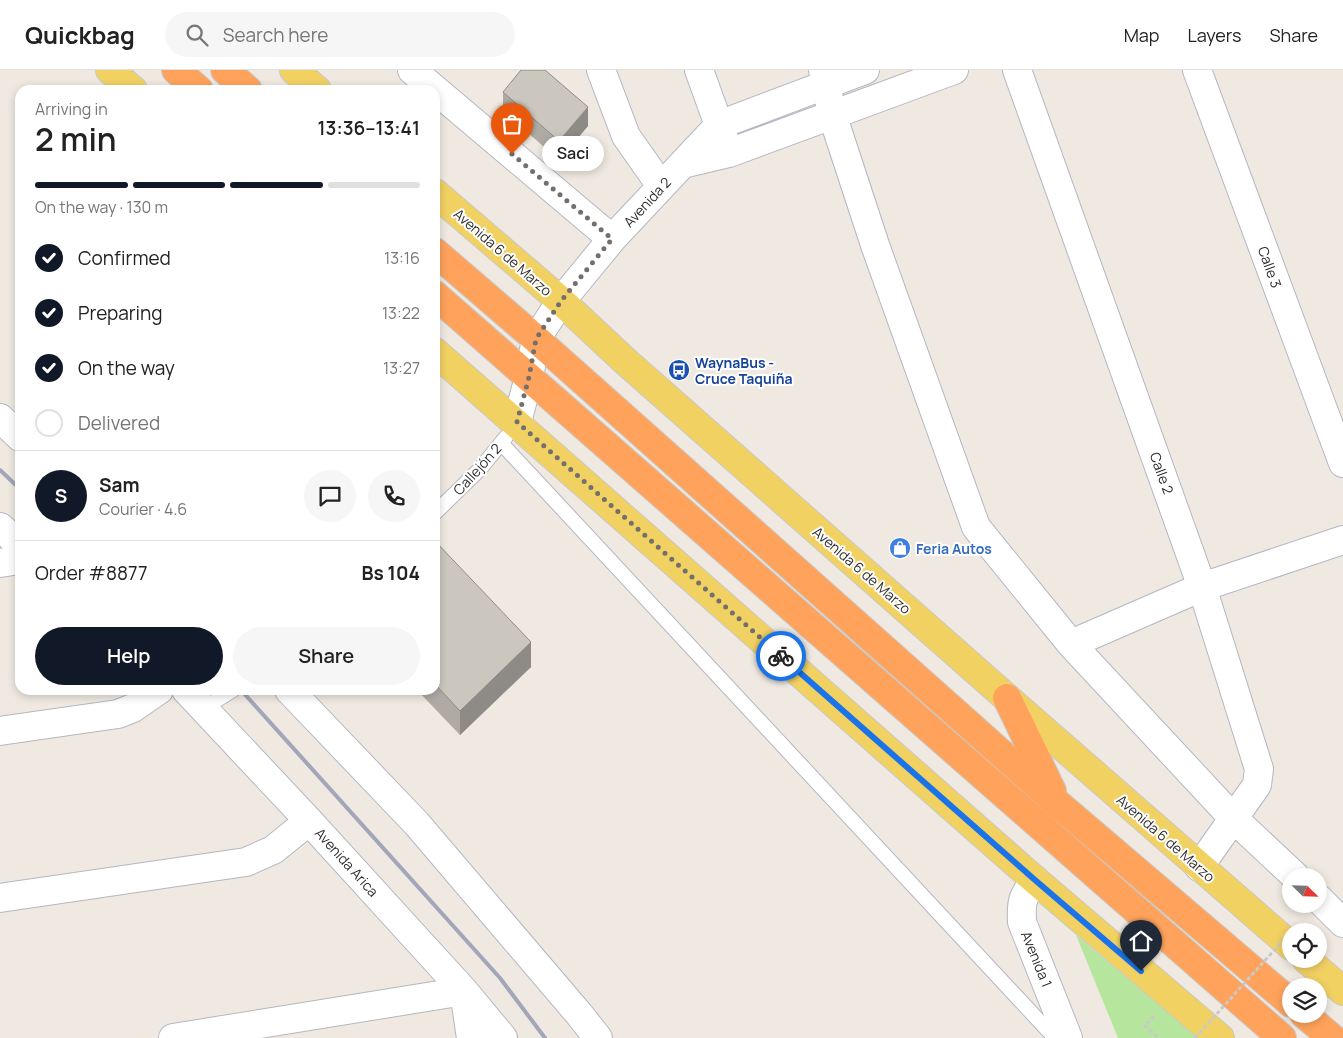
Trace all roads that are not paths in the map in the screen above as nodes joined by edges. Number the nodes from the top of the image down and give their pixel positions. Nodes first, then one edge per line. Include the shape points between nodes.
1 (110, 70) edge
2 (176, 70) edge
3 (225, 70) edge
4 (294, 70) edge
5 (412, 70) edge
6 (601, 70) edge
7 (699, 70) edge
8 (866, 70) edge
9 (954, 70) edge
10 (1017, 70) edge
11 (1197, 70) edge
12 (824, 78) edge
13 (127, 85) edge
14 (193, 85) edge
15 (242, 85) edge
16 (311, 85) edge
17 (430, 85) edge
18 (440, 94) edge
19 (832, 114) junction
20 (719, 125) junction
21 (729, 153) junction
22 (683, 164) junction
23 (661, 186) junction
24 (440, 197) edge
25 (612, 239) junction
26 (440, 256) edge
27 (440, 300) edge
28 (561, 301) junction
29 (536, 339) junction
30 (440, 357) edge
31 (529, 377) junction
32 (0, 418) edge
33 (15, 432) edge
34 (509, 432) junction
35 (1343, 463) edge
36 (440, 508) edge
37 (0, 528) edge
38 (1343, 540) edge
39 (15, 541) edge
40 (15, 561) edge
41 (0, 563) edge
42 (1202, 586) junction
43 (1071, 644) junction
44 (152, 695) edge
45 (212, 695) edge
46 (295, 695) edge
47 (1007, 698) junction
48 (195, 699) edge
49 (0, 731) edge
50 (1058, 804) junction
51 (1233, 818) junction
52 (310, 821) junction
53 (1199, 867) junction
54 (1286, 868) edge
55 (1035, 880) junction
56 (0, 898) edge
57 (1328, 908) edge
58 (1343, 923) edge
59 (1282, 928) edge
60 (1316, 968) edge
61 (464, 991) junction
62 (1343, 991) edge
63 (1282, 995) edge
64 (1314, 1023) edge
65 (174, 1038) edge
66 (471, 1038) edge
67 (503, 1038) edge
68 (598, 1038) edge
69 (1055, 1038) edge
70 (1068, 1038) edge
71 (1220, 1038) edge
72 (1282, 1038) edge
73 (1332, 1038) edge

1 - 13 main road
2 - 14 highway
3 - 15 highway
4 - 16 main road
5 - 17 street
6 - 23 street via 626,136
7 - 20 street
8 - 12 street, Avenida 2
9 - 19 street
10 - 42 street, Calle 2
11 - 35 street, Calle 3
12 - 19 street
12 - 20 street, Avenida 2
18 - 25 street
19 - 21 street
19 - 43 street via 875,245 976,527
20 - 21 street
20 - 22 street, Avenida 2
21 - 22 street
22 - 23 street, Avenida 2
23 - 25 street, Avenida 2
24 - 28 main road, Avenida 6 de Marzo
25 - 28 street, Avenida 2
26 - 29 highway
27 - 31 highway
28 - 29 street, Avenida 2
28 - 47 main road, Avenida 6 de Marzo
29 - 31 street, Avenida 2
29 - 50 highway
30 - 34 main road
31 - 34 street, Avenida 2
31 - 72 highway
32 - 33 street
34 - 36 lane, Callejón 2 via 480,469
34 - 55 main road
34 - 69 lane
37 - 39 street
38 - 42 street
40 - 41 street
42 - 43 street
42 - 51 street, Calle 2 via 1259,769 1257,785
43 - 51 street
44 - 49 street via 118,714
45 - 48 lane
46 - 68 street via 417,824
47 - 50 highway
47 - 53 main road, Avenida 6 de Marzo
48 - 52 street, Avenida Arica
50 - 63 highway
51 - 53 street, Calle 2
51 - 54 street
52 - 56 street via 273,850 246,862
52 - 61 street, Avenida Arica
53 - 59 main road, Avenida 6 de Marzo
55 - 70 street, Avenida 1 via 1021,904 1022,922
55 - 71 main road
57 - 58 street
60 - 62 main road
61 - 65 street
61 - 66 street
61 - 67 street, Avenida Arica
64 - 73 highway

